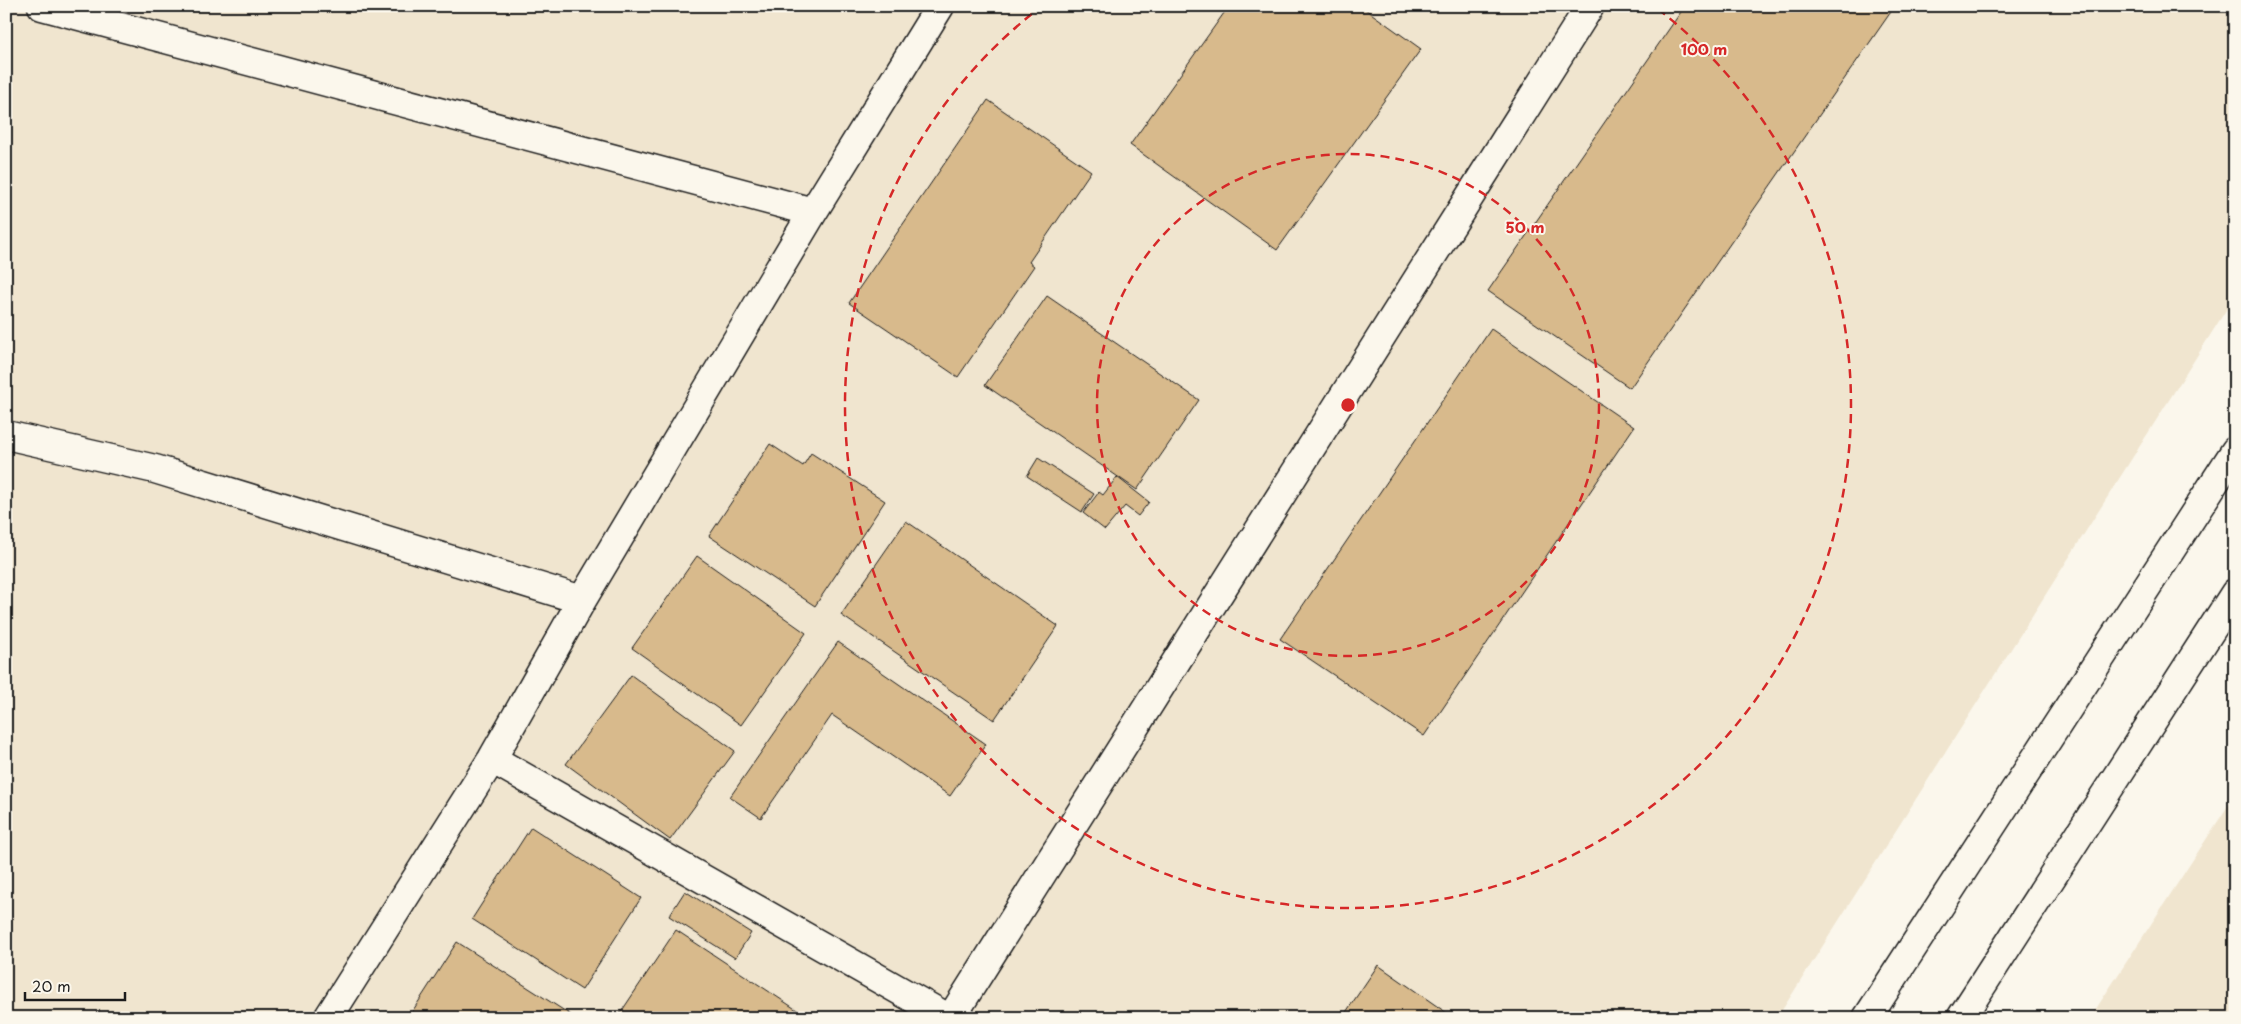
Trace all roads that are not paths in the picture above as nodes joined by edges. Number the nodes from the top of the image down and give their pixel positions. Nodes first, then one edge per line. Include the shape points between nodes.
1 (42, 6) edge
2 (940, 6) edge
3 (1590, 6) edge
4 (813, 212) junction
5 (6, 435) edge
6 (2235, 451) edge
7 (2235, 593) edge
8 (582, 600) junction
9 (492, 759) junction
10 (328, 1018) edge
11 (950, 1018) edge
12 (1867, 1018) edge
13 (1961, 1018) edge

1 - 4 street
2 - 4 street
3 - 11 street
4 - 8 street
5 - 8 street via 156,469
6 - 12 street
7 - 13 street
8 - 9 street
9 - 10 street
9 - 11 street

